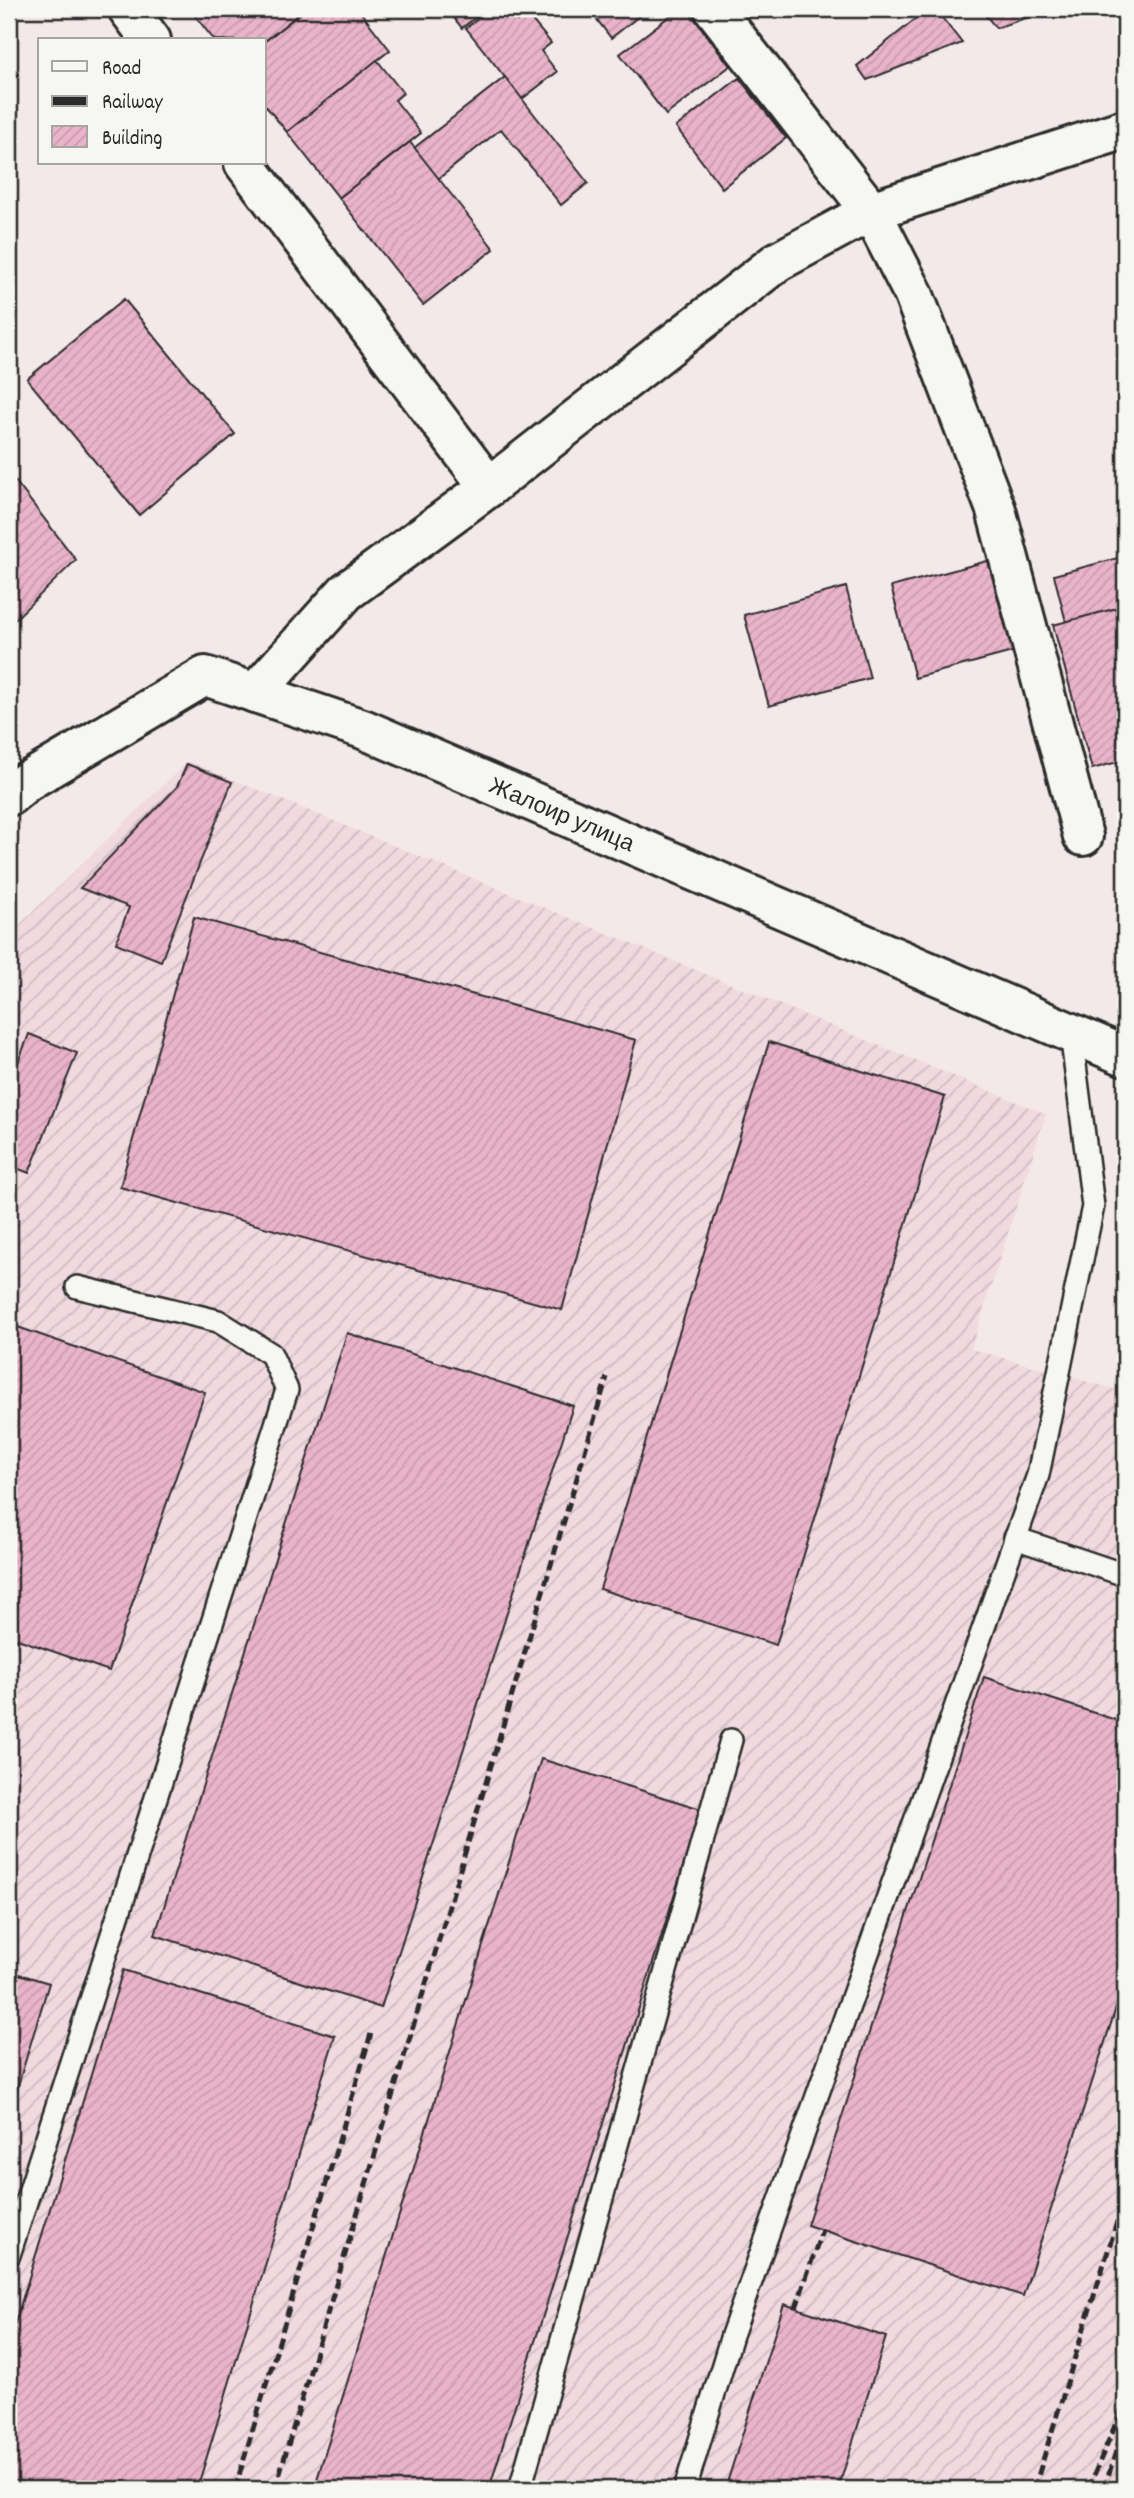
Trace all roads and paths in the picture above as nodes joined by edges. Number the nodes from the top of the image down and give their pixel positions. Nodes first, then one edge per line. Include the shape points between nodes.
1 (128, 9) edge
2 (714, 9) edge
3 (150, 38) edge
4 (1125, 129) edge
5 (245, 164) edge
6 (871, 211) junction
7 (489, 487) junction
8 (256, 693) junction
9 (9, 796) edge
10 (1083, 836) dead end
11 (1071, 1033) junction
12 (1125, 1056) edge
13 (77, 1287) dead end
14 (1016, 1538) junction
15 (1125, 1575) edge
16 (732, 1740) dead end
17 (9, 2255) edge
18 (520, 2489) edge
19 (685, 2489) edge

1 - 3 street
2 - 6 street
4 - 6 street
5 - 7 street
6 - 7 street via 777,262
6 - 10 street via 913,293 996,510
7 - 8 street via 346,592
8 - 9 street, Жалоир улица via 205,676
8 - 11 street, Жалоир улица via 363,729
11 - 12 street, Жалоир улица
11 - 14 lane via 1093,1206 1038,1475
13 - 17 lane via 218,1321 271,1354 286,1390
14 - 15 lane
14 - 19 lane via 737,2322
16 - 18 lane

